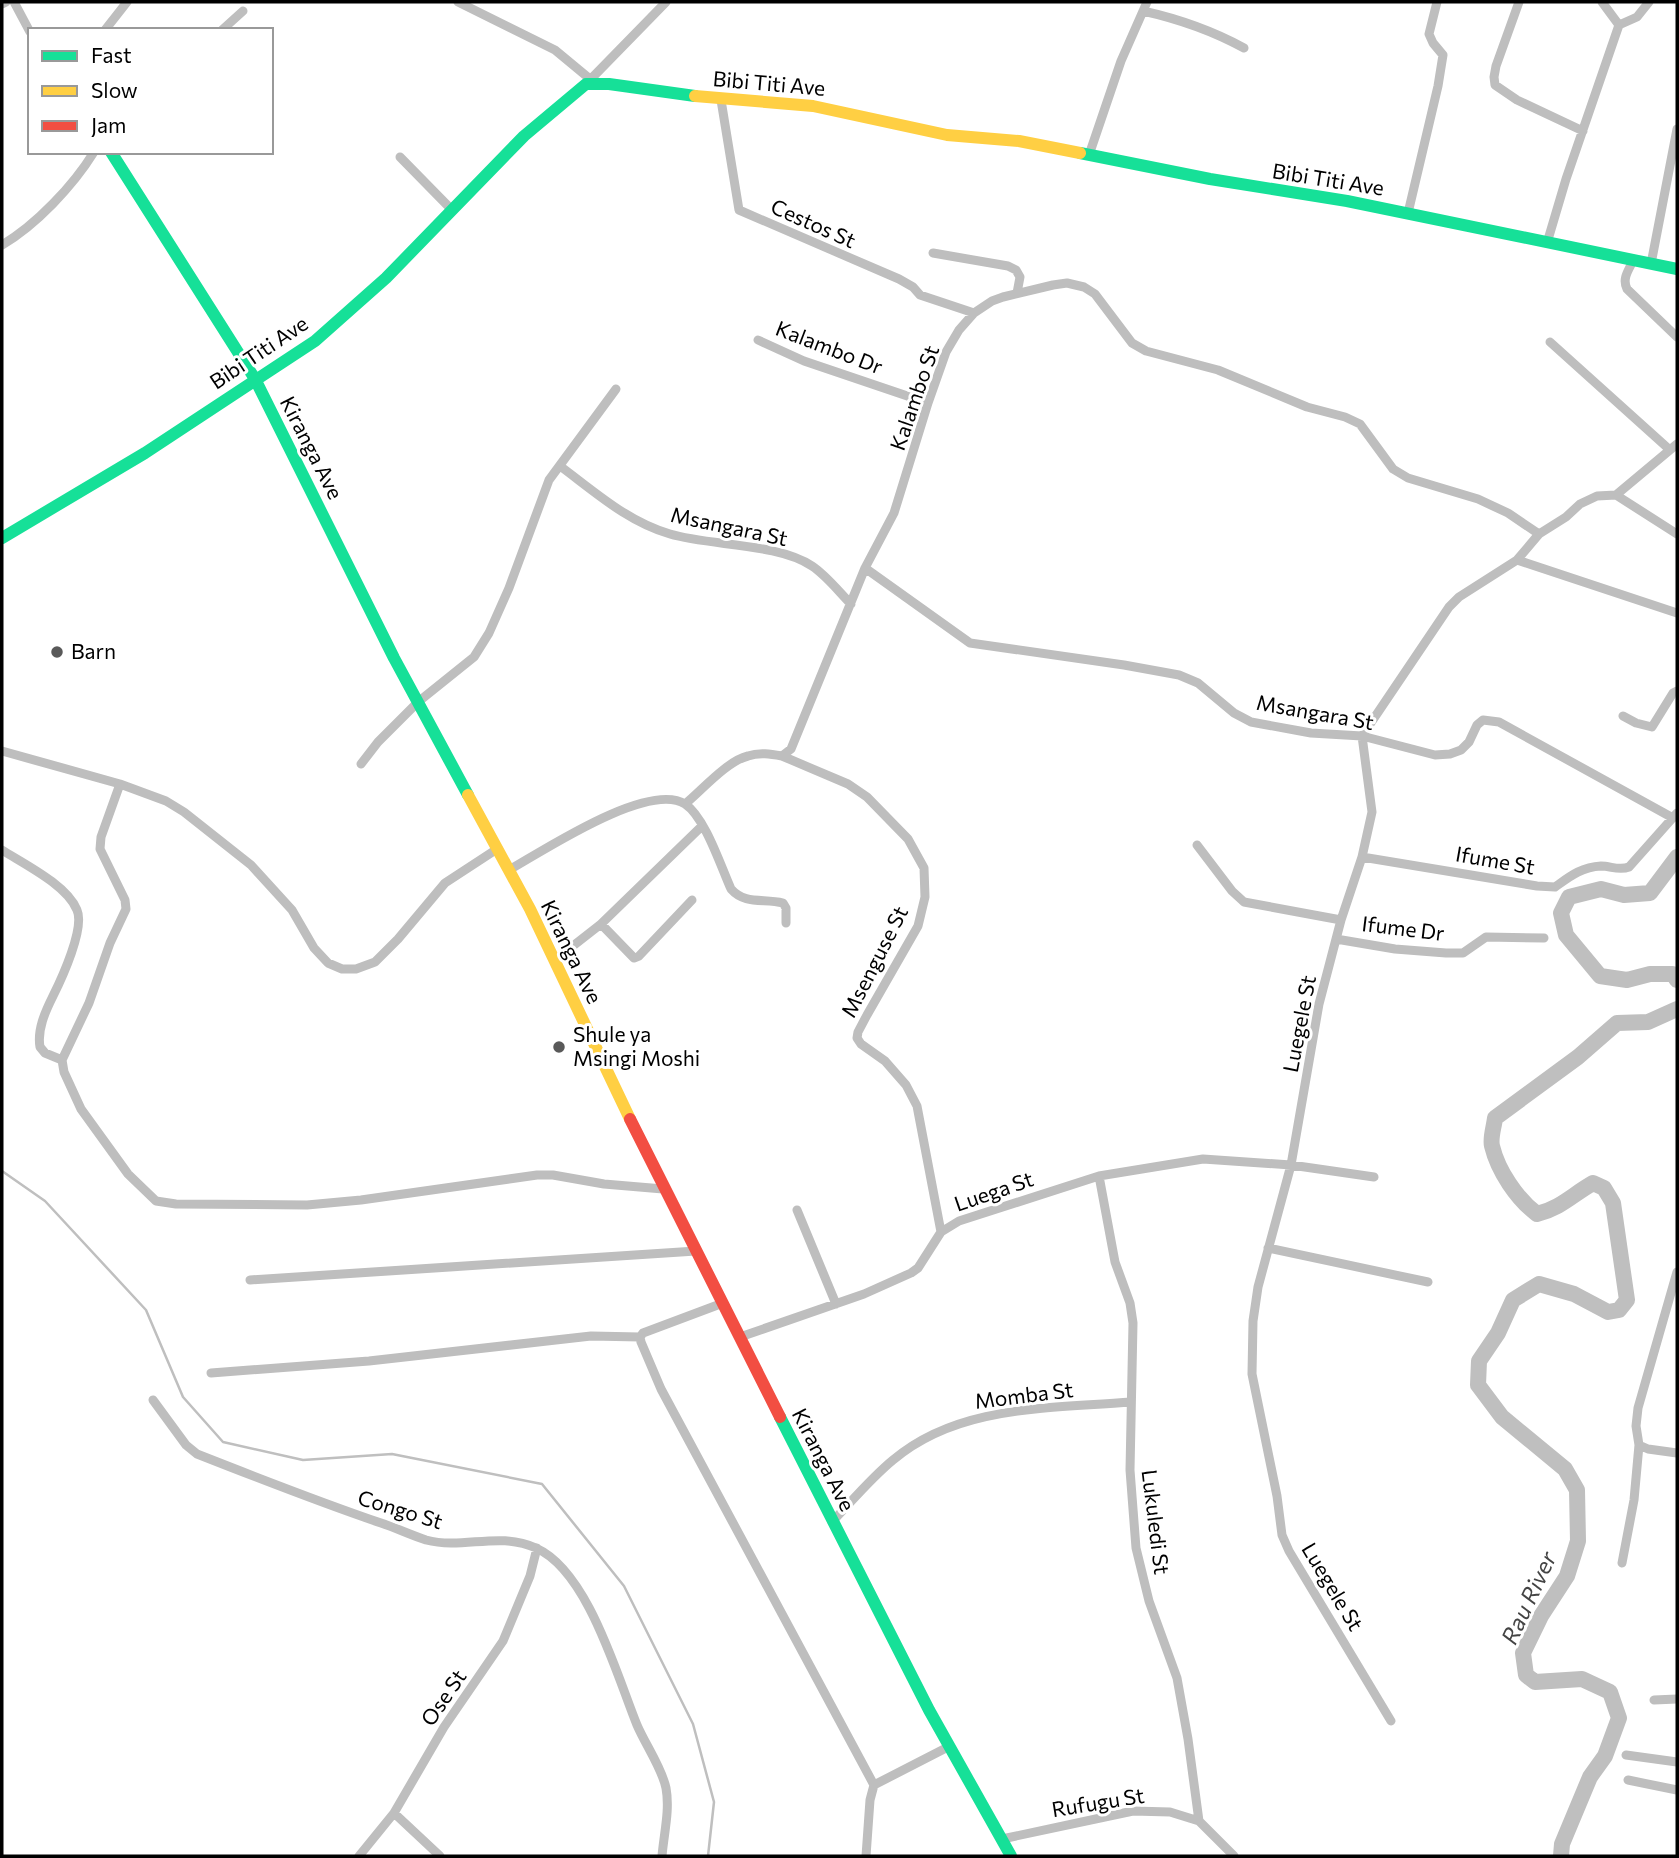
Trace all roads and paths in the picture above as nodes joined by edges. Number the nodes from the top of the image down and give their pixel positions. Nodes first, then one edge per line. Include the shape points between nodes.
1 (14, 2) edge
2 (127, 2) edge
3 (458, 2) edge
4 (666, 2) edge
5 (1437, 2) edge
6 (1519, 2) edge
7 (1602, 2) edge
8 (1649, 2) edge
9 (1145, 6) edge
10 (243, 11) dead end
11 (1619, 25) junction
12 (28, 28) edge
13 (107, 28) edge
14 (224, 28) edge
15 (1244, 48) dead end
16 (588, 82) junction
17 (720, 100) junction
18 (1677, 129) edge
19 (1583, 131) junction
20 (92, 154) edge
21 (112, 154) edge
22 (1089, 155) junction
23 (400, 157) dead end
24 (451, 209) junction
25 (1408, 213) junction
26 (1547, 243) junction
27 (2, 245) edge
28 (933, 253) dead end
29 (1633, 261) junction
30 (1651, 264) junction
31 (1677, 268) edge
32 (1017, 293) junction
33 (974, 313) junction
34 (1677, 337) edge
35 (758, 340) dead end
36 (1550, 342) dead end
37 (255, 379) junction
38 (616, 390) dead end
39 (928, 403) junction
40 (1674, 447) edge
41 (560, 466) junction
42 (1616, 495) junction
43 (1539, 534) junction
44 (1677, 534) edge
45 (2, 537) edge
46 (1517, 560) junction
47 (865, 568) junction
48 (851, 604) junction
49 (1677, 614) edge
50 (1677, 691) edge
51 (418, 702) junction
52 (1623, 716) dead end
53 (1362, 736) junction
54 (2, 751) edge
55 (782, 756) junction
56 (361, 764) dead end
57 (120, 784) junction
58 (685, 804) junction
59 (1675, 816) edge
60 (702, 825) junction
61 (1197, 845) dead end
62 (497, 849) junction
63 (2, 850) edge
64 (1362, 857) junction
65 (509, 870) junction
66 (692, 900) dead end
67 (1340, 920) junction
68 (786, 923) dead end
69 (601, 924) junction
70 (1544, 938) dead end
71 (1336, 939) junction
72 (555, 960) junction
73 (62, 1060) junction
74 (1291, 1165) junction
75 (1099, 1176) junction
76 (1374, 1177) dead end
77 (663, 1189) junction
78 (797, 1210) dead end
79 (940, 1233) junction
80 (1268, 1248) junction
81 (696, 1251) junction
82 (1677, 1272) edge
83 (250, 1280) dead end
84 (1428, 1282) dead end
85 (1676, 1285) edge
86 (723, 1303) junction
87 (836, 1304) junction
88 (640, 1337) junction
89 (740, 1337) junction
90 (211, 1373) dead end
91 (153, 1400) dead end
92 (1130, 1402) junction
93 (1639, 1445) junction
94 (1677, 1453) edge
95 (832, 1522) junction
96 (537, 1548) junction
97 (1622, 1563) dead end
98 (1677, 1699) edge
99 (1654, 1700) dead end
100 (1391, 1721) dead end
101 (947, 1747) junction
102 (1626, 1755) dead end
103 (1677, 1762) edge
104 (1628, 1780) dead end
105 (874, 1785) junction
106 (1677, 1790) edge
107 (394, 1813) junction
108 (1199, 1821) junction
109 (1002, 1839) junction
110 (359, 1856) edge
111 (440, 1856) edge
112 (662, 1856) edge
113 (866, 1856) edge
114 (1011, 1856) edge
115 (1234, 1856) edge

1 - 12 street
2 - 13 street
3 - 16 street via 555,50
4 - 16 street
5 - 25 street via 1429,34 1443,55
6 - 19 street via 1496,66 1495,85
7 - 11 street
8 - 11 street via 1637,17
9 - 15 street
9 - 22 street
10 - 14 street
11 - 19 street
16 - 17 street, Bibi Titi Ave
16 - 24 street, Bibi Titi Ave via 524,136
17 - 22 street, Bibi Titi Ave via 813,106 947,135 1019,141
17 - 33 street, Cestos St via 739,210 899,279 920,295
18 - 30 street
19 - 26 street
20 - 27 street via 70,184 19,235
21 - 37 street, Kiranga Ave
22 - 25 street, Bibi Titi Ave
23 - 24 street
24 - 37 street, Bibi Titi Ave via 361,301 314,341
25 - 26 street, Bibi Titi Ave
26 - 29 street, Bibi Titi Ave
28 - 32 street via 1008,266 1020,277
29 - 30 street, Bibi Titi Ave
29 - 34 street via 1625,278 1627,289
30 - 31 street, Bibi Titi Ave
32 - 33 street, Kalambo St
32 - 43 street, Kalambo St via 1067,283 1084,287 1095,294 1132,342 1146,351 1218,370 1307,407 1352,420 1360,424 1393,469 1478,499
33 - 39 street, Kalambo St via 946,352
35 - 39 street, Kalambo Dr via 804,361
36 - 40 street
37 - 45 street, Bibi Titi Ave via 145,453
37 - 51 street, Kiranga Ave
38 - 41 street
39 - 47 street, Kalambo St via 894,513
40 - 42 street
41 - 48 street, Msangara St via 624,514 648,526 681,537 760,549 811,565
41 - 51 street via 544,489 489,633 474,657
42 - 43 street via 1597,496
42 - 44 street
43 - 46 street
46 - 49 street
46 - 53 street via 1449,607
47 - 48 street, Kalambo St
47 - 53 street, Msangara St via 970,643 1180,676 1198,683 1251,722
48 - 55 street, Kalambo St via 796,740
50 - 52 street via 1652,727
51 - 56 street
51 - 62 street, Kiranga Ave
53 - 59 street, Msangara St via 1435,755 1450,754 1469,742 1483,720 1499,722
53 - 64 street, Luegele St via 1372,812
54 - 57 street
55 - 58 street via 757,754 738,760
55 - 79 street, Msenguse St via 867,797 908,839 924,868 925,897 918,926 857,1038 892,1069 917,1106
57 - 62 street via 176,807 251,865 292,909 327,963 342,969 375,962 445,883
57 - 73 street via 100,849 125,909
58 - 60 street
58 - 65 street via 662,799 637,804 597,820
59 - 64 street, Ifume St via 1629,867 1592,867 1555,887
60 - 68 street via 736,895 783,903
60 - 69 street
61 - 67 street via 1244,902
62 - 65 street, Kiranga Ave
63 - 73 street via 44,876 77,910 79,922 67,968 40,1028 40,1047
64 - 67 street, Luegele St
65 - 72 street, Kiranga Ave
66 - 69 street via 639,956 634,957
67 - 71 street, Luegele St
69 - 72 street
70 - 71 street, Ifume Dr via 1486,937 1463,953
71 - 74 street, Luegele St via 1319,1004
72 - 77 street, Kiranga Ave
73 - 77 street via 71,1088 103,1143 156,1200 307,1205 537,1175
74 - 75 street, Luega St via 1203,1159
74 - 76 street, Luega St
74 - 80 street, Luegele St
75 - 79 street, Luega St via 959,1222
75 - 92 street, Lukuledi St via 1115,1262 1133,1323
77 - 81 street, Kiranga Ave
78 - 87 street
79 - 87 street, Luega St via 911,1273
80 - 84 street
80 - 100 street, Luegele St via 1253,1321 1252,1374 1282,1535
81 - 83 street
81 - 86 street, Kiranga Ave
82 - 85 street
85 - 93 street via 1638,1409
86 - 88 street
86 - 89 street, Kiranga Ave
87 - 89 street, Luega St
88 - 90 street via 591,1336
88 - 105 street via 661,1389
89 - 95 street, Kiranga Ave
91 - 96 street, Congo St via 197,1454 293,1493 427,1540 510,1539
92 - 95 street, Momba St via 1008,1413 955,1423 894,1459
92 - 108 street, Lukuledi St via 1136,1548 1149,1601 1177,1678
93 - 94 street
93 - 97 street
95 - 101 street, Kiranga Ave
96 - 107 street, Ose St via 503,1641 444,1727
96 - 112 street, Congo St via 550,1556 584,1598 665,1783 668,1805
98 - 99 street
101 - 105 street
101 - 109 street, Kiranga Ave
102 - 103 street
104 - 106 street
105 - 113 street
107 - 110 street, Ose St
107 - 111 street
108 - 109 street, Rufugu St via 1170,1812 1133,1811
108 - 115 street
109 - 114 street, Kiranga Ave

